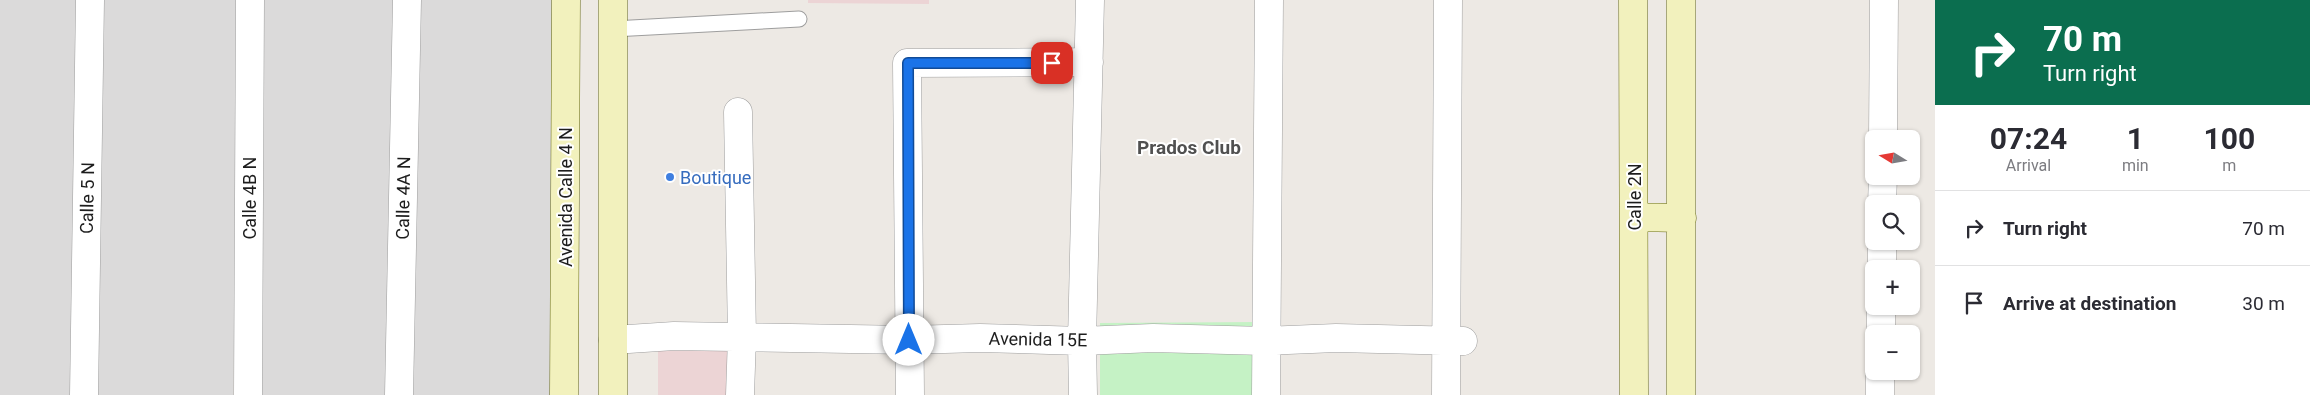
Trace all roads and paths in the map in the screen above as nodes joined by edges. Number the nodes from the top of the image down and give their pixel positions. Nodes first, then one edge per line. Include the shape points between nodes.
1 (90, 0) edge
2 (250, 0) edge
3 (407, 0) edge
4 (566, 0) edge
5 (613, 0) edge
6 (1090, 0) edge
7 (1269, 0) edge
8 (1448, 0) edge
9 (1632, 0) edge
10 (1681, 0) edge
11 (1884, 0) edge
12 (798, 19) dead end
13 (613, 29) junction
14 (1088, 62) junction
15 (738, 112) dead end
16 (1883, 130) edge
17 (1634, 217) junction
18 (1682, 218) junction
19 (742, 337) junction
20 (613, 340) junction
21 (909, 340) junction
22 (1082, 341) junction
23 (1265, 341) junction
24 (1454, 341) junction
25 (1880, 380) edge
26 (84, 395) edge
27 (248, 395) edge
28 (399, 395) edge
29 (564, 395) edge
30 (613, 395) edge
31 (740, 395) edge
32 (910, 395) edge
33 (1083, 395) edge
34 (1266, 395) edge
35 (1446, 395) edge
36 (1634, 395) edge
37 (1681, 395) edge
38 (1880, 395) edge

1 - 26 street, Calle 5 N
2 - 27 street, Calle 4B N
3 - 28 street, Calle 4A N
4 - 29 street, Avenida Calle 4 N
5 - 13 street
6 - 14 street
7 - 23 street
8 - 24 street
9 - 17 street, Calle 2N
10 - 18 street
11 - 16 street
12 - 13 lane
13 - 20 street
14 - 21 street via 908,63
14 - 22 street
15 - 19 street
17 - 18 street
17 - 36 street, Calle 2N
18 - 37 street
19 - 20 street, Avenida 15E via 674,336
19 - 21 street, Avenida 15E
19 - 31 street
20 - 30 street
21 - 22 street, Avenida 15E
21 - 32 street
22 - 23 street, Avenida 15E via 1153,338
22 - 33 street
23 - 24 street, Avenida 15E via 1336,338
23 - 34 street
24 - 35 street
25 - 38 street

